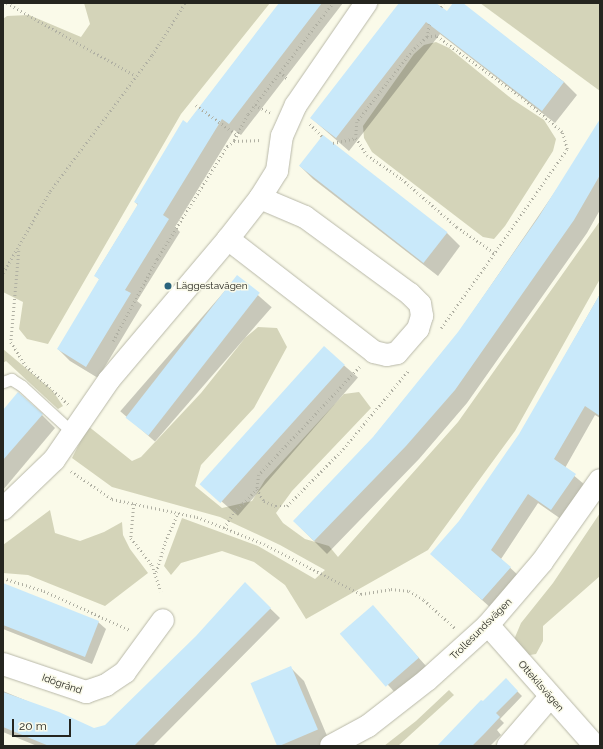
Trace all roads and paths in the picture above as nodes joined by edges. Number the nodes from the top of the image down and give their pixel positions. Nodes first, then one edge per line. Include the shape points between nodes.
1 (7, 3) edge
2 (185, 3) edge
3 (333, 3) edge
4 (366, 3) edge
5 (444, 3) edge
6 (441, 7) dead end
7 (429, 24) dead end
8 (427, 37) junction
9 (136, 76) junction
10 (196, 105) dead end
11 (237, 135) junction
12 (356, 138) junction
13 (234, 141) junction
14 (333, 143) dead end
15 (281, 144) junction
16 (260, 198) junction
17 (228, 239) junction
18 (19, 248) junction
19 (495, 253) junction
20 (3, 273) edge
21 (438, 332) dead end
22 (374, 352) junction
23 (129, 356) junction
24 (413, 365) dead end
25 (3, 382) edge
26 (77, 424) junction
27 (54, 460) junction
28 (600, 480) edge
29 (257, 489) junction
30 (134, 504) junction
31 (3, 509) edge
32 (178, 513) junction
33 (224, 528) junction
34 (156, 572) junction
35 (3, 578) edge
36 (161, 591) dead end
37 (163, 620) dead end
38 (488, 625) junction
39 (130, 630) dead end
40 (459, 632) dead end
41 (3, 664) edge
42 (550, 697) junction
43 (332, 746) edge
44 (508, 746) edge
45 (595, 746) edge

1 - 9 path
2 - 9 path
3 - 11 path via 248,114
4 - 15 street via 296,105
5 - 6 path
7 - 8 path
8 - 12 path via 413,50 357,122
8 - 19 path via 436,36 522,98 562,132 567,149
9 - 18 path via 50,191
10 - 11 path
11 - 13 path
12 - 14 path
12 - 19 path via 367,155 402,179 457,227
13 - 15 path via 261,140
13 - 23 path via 227,146 157,258 112,342
15 - 16 street via 277,170
16 - 17 street
16 - 22 street via 305,217 420,304 422,316 418,329 397,353 387,355
17 - 22 street
17 - 23 street
18 - 20 path
18 - 26 path via 11,342 26,366
19 - 21 path
22 - 29 path via 259,474
23 - 26 street
24 - 29 path via 343,449 287,506 276,506 264,501
25 - 26 lane via 11,379
26 - 27 street
27 - 30 path via 112,499
27 - 31 street
28 - 38 street, Trollesundsvägen via 542,562
29 - 33 path via 234,512
30 - 32 path
30 - 34 path via 131,538
32 - 33 path
32 - 34 path via 165,542
33 - 40 path via 264,544 361,594 391,589 409,591 424,600
34 - 36 path
35 - 39 path via 44,591
37 - 41 street, Idögränd via 125,672 106,685 86,692
38 - 42 street, Ottekilsvägen
38 - 43 street, Trollesundsvägen via 427,680 368,726
42 - 44 street
42 - 45 street, Ottekilsvägen

